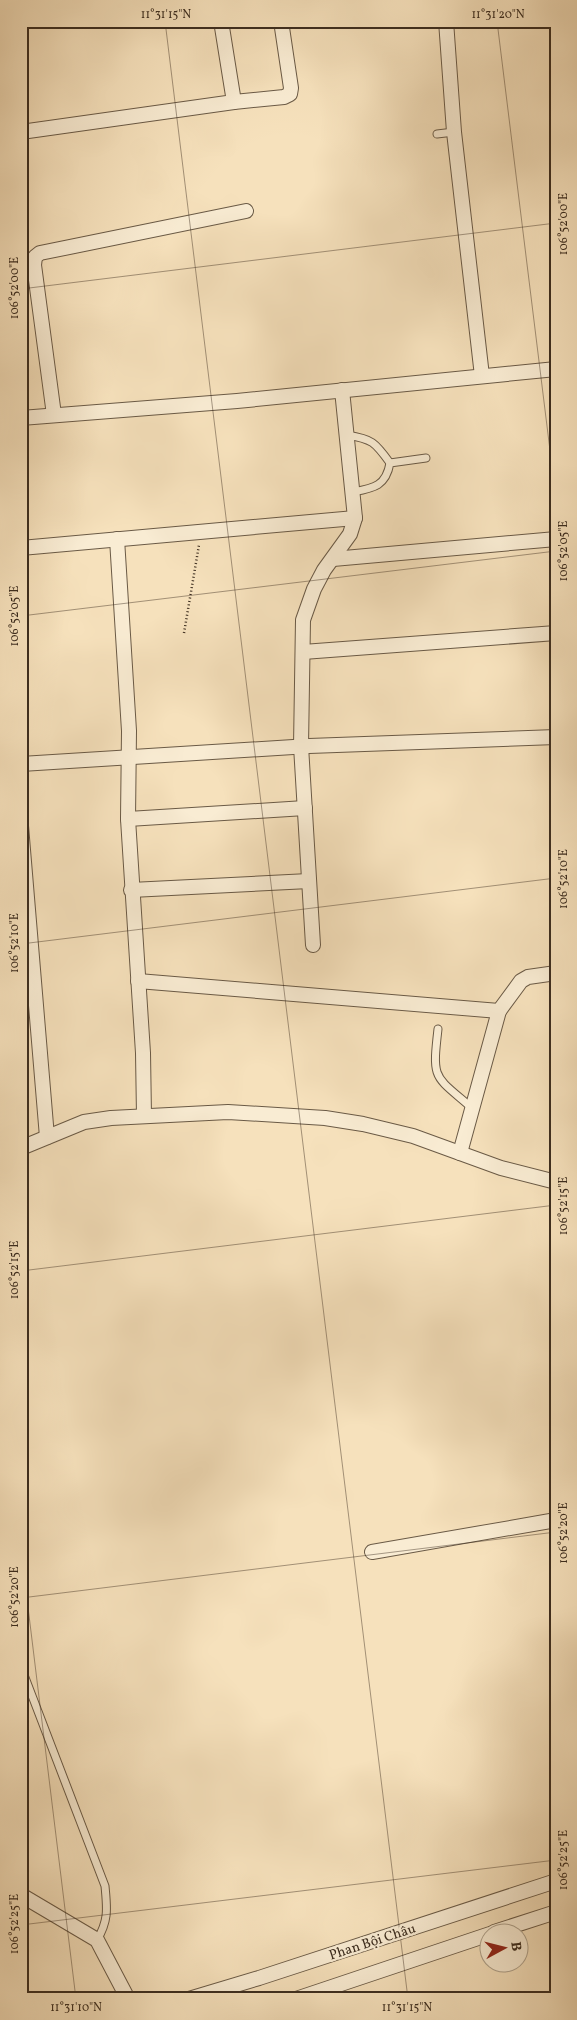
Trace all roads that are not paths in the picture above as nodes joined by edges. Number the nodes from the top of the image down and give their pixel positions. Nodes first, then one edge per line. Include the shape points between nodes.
1 (220, 21) edge
2 (281, 21) edge
3 (446, 21) edge
4 (234, 102) junction
5 (21, 132) edge
6 (454, 132) junction
7 (437, 134) dead end
8 (246, 211) dead end
9 (556, 369) edge
10 (482, 376) junction
11 (342, 390) junction
12 (54, 415) junction
13 (21, 418) edge
14 (347, 435) junction
15 (426, 458) dead end
16 (390, 463) junction
17 (352, 492) junction
18 (355, 518) junction
19 (116, 539) junction
20 (556, 539) edge
21 (21, 548) edge
22 (334, 559) junction
23 (556, 634) edge
24 (303, 652) junction
25 (556, 736) edge
26 (301, 746) junction
27 (129, 757) junction
28 (21, 764) edge
29 (305, 808) junction
30 (128, 819) junction
31 (21, 826) edge
32 (309, 880) junction
33 (131, 890) junction
34 (313, 945) dead end
35 (556, 973) edge
36 (138, 981) junction
37 (499, 1011) junction
38 (438, 1029) dead end
39 (472, 1108) junction
40 (144, 1116) junction
41 (47, 1137) junction
42 (21, 1148) edge
43 (460, 1154) junction
44 (556, 1182) edge
45 (556, 1520) edge
46 (372, 1552) dead end
47 (21, 1667) edge
48 (556, 1881) edge
49 (21, 1895) edge
50 (556, 1912) edge
51 (525, 1922) edge
52 (480, 1937) edge
53 (97, 1940) junction
54 (128, 1999) edge
55 (189, 1999) edge
56 (296, 1999) edge

1 - 4 street
2 - 4 street via 290,94
3 - 6 street
4 - 5 street
6 - 7 lane
6 - 10 street
8 - 12 street via 40,253 35,257
9 - 10 street
10 - 11 street
11 - 12 street
11 - 14 street
12 - 13 street
14 - 16 lane via 377,445
14 - 17 street
15 - 16 lane
16 - 17 lane via 388,475 379,485
17 - 18 street
18 - 19 street
18 - 22 street via 350,534
19 - 21 street
19 - 27 street
20 - 22 street
22 - 24 street via 314,589 303,620
23 - 24 street
24 - 26 street
25 - 26 street
26 - 27 street
26 - 29 street
27 - 28 street
27 - 30 street
29 - 30 street
29 - 32 street
30 - 33 street
31 - 41 street
32 - 33 street
32 - 34 street
33 - 36 street
35 - 37 street via 521,981
36 - 37 street
36 - 40 street via 144,1053
37 - 39 street
38 - 39 lane via 434,1062 436,1074
39 - 43 street
40 - 41 street via 84,1122
40 - 43 street via 228,1112 326,1118 412,1136
41 - 42 street
43 - 44 street
45 - 46 street
47 - 53 lane via 105,1886 108,1913
48 - 55 street, Phan Bội Châu
49 - 53 street
50 - 51 street
52 - 56 street
53 - 54 street

